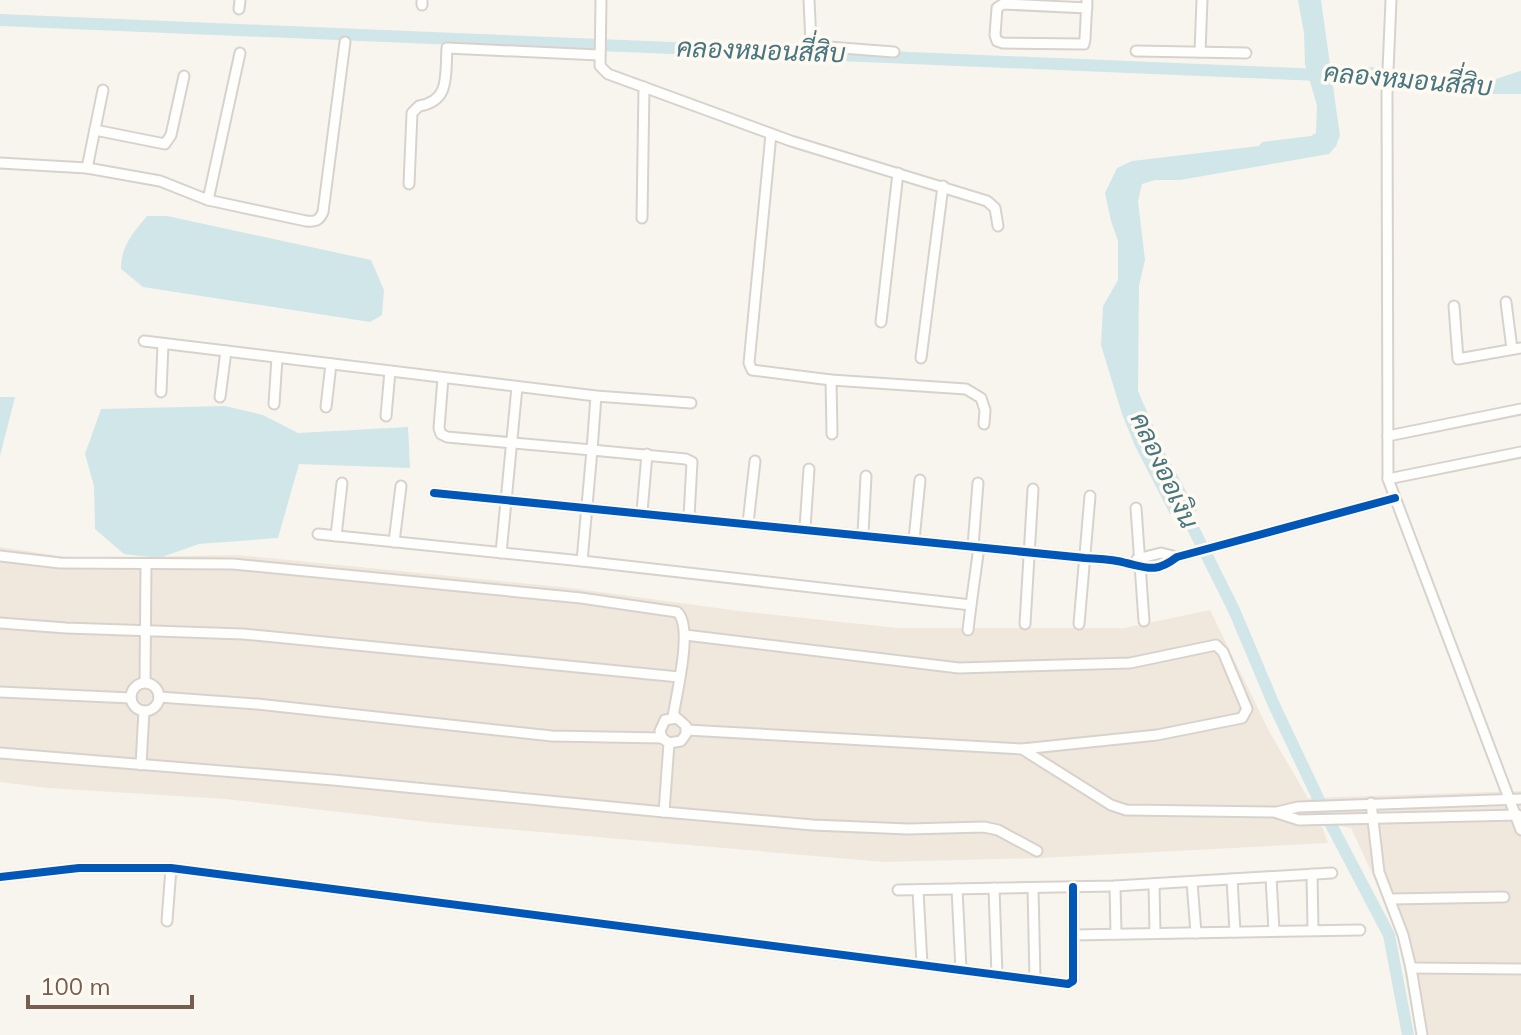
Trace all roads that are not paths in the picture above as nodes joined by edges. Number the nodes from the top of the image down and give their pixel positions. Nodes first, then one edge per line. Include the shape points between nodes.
1 (601, 0) edge
2 (809, 0) edge
3 (1202, 0) edge
4 (1391, 0) edge
5 (1018, 2) edge
6 (1087, 4) edge
7 (345, 42) dead end
8 (1136, 51) dead end
9 (894, 52) dead end
10 (1200, 52) junction
11 (240, 53) dead end
12 (1246, 53) dead end
13 (599, 54) junction
14 (184, 76) dead end
15 (644, 87) junction
16 (103, 90) dead end
17 (95, 130) junction
18 (771, 134) junction
19 (0, 163) edge
20 (87, 168) junction
21 (898, 173) junction
22 (409, 184) dead end
23 (943, 186) junction
24 (208, 200) junction
25 (642, 218) dead end
26 (998, 226) dead end
27 (1506, 302) dead end
28 (1454, 306) dead end
29 (881, 322) dead end
30 (144, 341) dead end
31 (163, 344) junction
32 (1516, 349) edge
33 (226, 351) junction
34 (277, 358) junction
35 (921, 358) dead end
36 (331, 364) junction
37 (390, 371) junction
38 (443, 378) junction
39 (831, 380) junction
40 (517, 387) junction
41 (161, 392) dead end
42 (596, 396) junction
43 (220, 397) dead end
44 (691, 403) dead end
45 (274, 404) dead end
46 (326, 407) dead end
47 (1521, 409) edge
48 (386, 416) dead end
49 (984, 424) dead end
50 (832, 434) dead end
51 (1388, 436) junction
52 (510, 442) junction
53 (592, 450) junction
54 (1521, 452) edge
55 (647, 454) junction
56 (755, 461) dead end
57 (809, 469) dead end
58 (866, 476) dead end
59 (1388, 479) junction
60 (920, 480) dead end
61 (342, 483) dead end
62 (978, 483) dead end
63 (401, 486) dead end
64 (1033, 489) dead end
65 (434, 493) dead end
66 (1090, 496) dead end
67 (1395, 498) junction
68 (505, 499) junction
69 (588, 506) junction
70 (1136, 508) dead end
71 (642, 512) junction
72 (689, 517) junction
73 (748, 523) junction
74 (805, 528) junction
75 (318, 534) dead end
76 (863, 534) junction
77 (336, 536) junction
78 (914, 540) junction
79 (394, 542) junction
80 (976, 546) junction
81 (1030, 552) junction
82 (501, 553) junction
83 (0, 556) edge
84 (1141, 557) junction
85 (1177, 557) junction
86 (1085, 558) junction
87 (582, 561) junction
88 (1127, 563) junction
89 (146, 564) junction
90 (1141, 569) junction
91 (971, 605) junction
92 (1144, 621) dead end
93 (0, 623) edge
94 (1025, 624) dead end
95 (1079, 624) dead end
96 (145, 629) junction
97 (968, 630) dead end
98 (685, 635) junction
99 (679, 677) junction
100 (145, 682) junction
101 (0, 692) edge
102 (159, 697) junction
103 (131, 698) junction
104 (144, 711) junction
105 (673, 717) junction
106 (687, 730) junction
107 (666, 741) junction
108 (1022, 749) junction
109 (0, 753) edge
110 (141, 765) junction
111 (1509, 799) junction
112 (1521, 799) edge
113 (1371, 803) junction
114 (664, 812) junction
115 (1274, 812) junction
116 (1518, 815) edge
117 (1372, 819) junction
118 (1521, 830) edge
119 (1037, 851) dead end
120 (171, 868) junction
121 (1332, 873) dead end
122 (1312, 874) junction
123 (0, 877) edge
124 (1271, 877) junction
125 (1232, 879) junction
126 (1192, 882) junction
127 (1154, 884) junction
128 (1115, 886) junction
129 (1073, 887) junction
130 (994, 888) junction
131 (1033, 888) junction
132 (957, 889) junction
133 (898, 890) dead end
134 (918, 890) junction
135 (1504, 897) dead end
136 (1390, 899) junction
137 (167, 921) dead end
138 (1313, 930) junction
139 (1360, 930) dead end
140 (1274, 931) junction
141 (1235, 932) junction
142 (1155, 933) junction
143 (1196, 933) junction
144 (1116, 934) junction
145 (1073, 935) junction
146 (922, 965) junction
147 (1411, 968) junction
148 (1521, 969) edge
149 (961, 970) junction
150 (997, 975) junction
151 (1035, 980) junction
152 (1422, 1035) edge

1 - 13 street
2 - 9 street via 811,43
3 - 10 street
4 - 51 street
5 - 6 street
5 - 6 street via 997,8 997,41 1084,44
7 - 24 street via 320,219 306,221
8 - 10 street
10 - 12 street
11 - 24 street
13 - 15 street via 603,71
13 - 22 street via 447,48 444,91 412,113
14 - 17 street via 165,144
15 - 18 street
15 - 25 street
16 - 17 street
17 - 20 street
18 - 21 street
18 - 39 street via 749,363 761,373
19 - 20 street
20 - 24 street via 160,181
21 - 23 street
21 - 29 street
23 - 26 street via 987,201 995,208
23 - 35 street
27 - 32 street
28 - 32 street via 1458,359
30 - 31 street
31 - 33 street
31 - 41 street
33 - 34 street
33 - 43 street
34 - 36 street
34 - 45 street
36 - 37 street
36 - 46 street
37 - 38 street
37 - 48 street
38 - 40 street
38 - 52 street via 441,434
39 - 49 street via 966,389 981,398
39 - 50 street
40 - 42 street
40 - 52 street
42 - 44 street
42 - 53 street
47 - 51 street
51 - 59 street
52 - 53 street
52 - 68 street
53 - 55 street
53 - 69 street
54 - 59 street
55 - 71 street
55 - 72 street via 692,462
56 - 73 street
57 - 74 street
58 - 76 street
59 - 67 street
60 - 78 street
61 - 77 street
62 - 80 street
63 - 79 street
64 - 81 street
65 - 68 street
66 - 86 street
67 - 85 street
67 - 111 street
68 - 69 street
68 - 82 street
69 - 71 street
69 - 87 street
70 - 84 street
71 - 72 street
72 - 73 street
73 - 74 street
74 - 76 street
75 - 77 street
76 - 78 street
77 - 79 street
78 - 80 street
79 - 82 street
80 - 81 street
80 - 91 street
81 - 86 street
81 - 94 street
82 - 87 street
83 - 89 street
84 - 85 street
84 - 88 street
84 - 90 street
85 - 90 street via 1166,566
86 - 88 street
86 - 95 street
87 - 91 street
88 - 90 street
89 - 96 street
89 - 98 street via 233,564 581,598 677,612
90 - 92 street
91 - 97 street
93 - 96 street
96 - 99 street via 257,635
96 - 100 street
98 - 99 street
98 - 108 street via 959,668 1130,663 1216,645 1247,709 1242,718 1157,735
99 - 105 street
100 - 102 street
100 - 103 street via 134,687
101 - 103 street
102 - 104 street
102 - 107 street via 552,736
103 - 104 street
104 - 110 street
105 - 106 street
105 - 107 street via 662,723
106 - 107 street via 681,741
106 - 108 street
107 - 114 street
108 - 115 street via 1126,810
109 - 110 street
110 - 114 street
111 - 112 street
111 - 113 street
111 - 116 street
113 - 115 street
113 - 117 street
114 - 119 street via 813,825 984,827
115 - 117 street via 1307,820
116 - 117 street
116 - 118 street
117 - 136 street via 1379,872
120 - 123 street via 79,868
120 - 137 street
120 - 146 street
121 - 122 street
122 - 124 street
122 - 138 street
124 - 125 street
124 - 140 street
125 - 126 street
125 - 141 street
126 - 127 street
126 - 143 street
127 - 128 street
127 - 142 street
128 - 129 street
128 - 144 street
129 - 131 street
129 - 145 street
130 - 131 street
130 - 132 street
130 - 150 street
131 - 151 street
132 - 134 street
132 - 149 street
133 - 134 street
134 - 146 street
135 - 136 street
136 - 147 street
138 - 139 street
138 - 140 street
140 - 141 street
141 - 143 street
142 - 143 street
142 - 144 street
144 - 145 street
145 - 151 street via 1073,981
146 - 149 street
147 - 148 street
147 - 152 street
149 - 150 street
150 - 151 street

